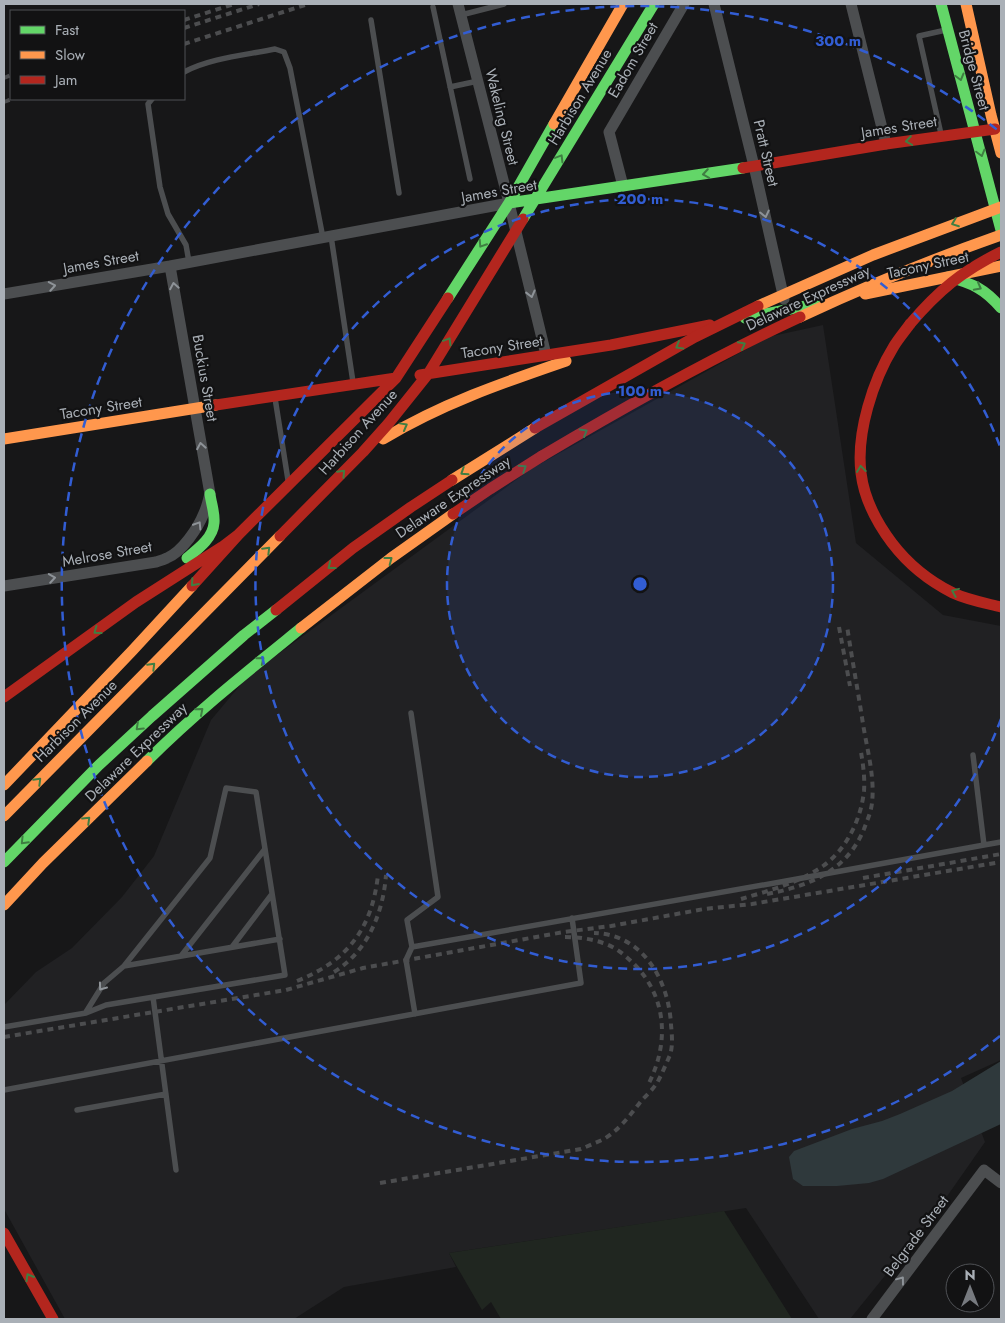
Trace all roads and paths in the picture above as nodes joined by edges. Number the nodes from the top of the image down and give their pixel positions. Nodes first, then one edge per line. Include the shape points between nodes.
1 (504, 4) edge
2 (623, 4) edge
3 (654, 4) edge
4 (684, 4) edge
5 (714, 4) edge
6 (851, 4) edge
7 (941, 4) edge
8 (966, 4) edge
9 (433, 7) dead end
10 (459, 10) edge
11 (371, 20) dead end
12 (948, 30) junction
13 (185, 71) edge
14 (478, 81) junction
15 (450, 87) junction
16 (151, 100) edge
17 (998, 128) edge
18 (975, 131) junction
19 (942, 136) junction
20 (886, 144) junction
21 (1001, 153) edge
22 (754, 166) junction
23 (470, 179) dead end
24 (623, 186) junction
25 (399, 193) dead end
26 (535, 199) junction
27 (509, 203) junction
28 (1001, 207) edge
29 (516, 230) junction
30 (1001, 230) edge
31 (1001, 236) edge
32 (327, 237) junction
33 (1001, 252) edge
34 (189, 262) junction
35 (170, 266) junction
36 (1001, 266) edge
37 (948, 277) junction
38 (4, 294) edge
39 (1001, 308) edge
40 (786, 310) junction
41 (611, 345) junction
42 (546, 355) junction
43 (428, 374) junction
44 (396, 378) junction
45 (353, 385) junction
46 (274, 396) junction
47 (195, 408) junction
48 (4, 439) edge
49 (363, 452) junction
50 (289, 484) junction
51 (210, 494) junction
52 (239, 534) junction
53 (4, 586) edge
54 (136, 602) junction
55 (998, 605) edge
56 (4, 697) edge
57 (411, 713) dead end
58 (973, 755) dead end
59 (4, 785) edge
60 (4, 816) edge
61 (1001, 842) edge
62 (984, 845) junction
63 (265, 849) junction
64 (4, 862) edge
65 (272, 894) junction
66 (4, 905) edge
67 (572, 918) junction
68 (280, 939) junction
69 (232, 947) junction
70 (412, 947) junction
71 (181, 956) junction
72 (124, 966) junction
73 (153, 998) junction
74 (86, 1013) junction
75 (415, 1014) junction
76 (4, 1027) edge
77 (161, 1061) junction
78 (4, 1090) edge
79 (166, 1094) junction
80 (77, 1110) dead end
81 (176, 1170) dead end
82 (1001, 1183) edge
83 (4, 1234) edge
84 (53, 1319) edge
85 (872, 1319) edge

1 - 10 lane
2 - 27 main road, Harbison Avenue
26 -> 3 main road, Harbison Avenue
4 - 24 street, Eadom Street via 609,132
5 - 22 street, Pratt Street
6 - 20 street
7 - 12 main road, Bridge Street
8 - 17 main road, Bridge Street
9 - 15 lane
10 - 14 street, Wakeling Street
11 - 25 lane
12 -> 18 main road, Bridge Street
12 - 19 lane via 919,36
13 - 32 lane via 218,60 275,49 284,52
14 - 15 lane
14 - 27 street, Wakeling Street
15 - 23 lane
16 - 34 lane via 148,104 160,187 168,214 186,245
17 - 18 main road, James Street
17 - 21 main road, Bridge Street
18 - 19 main road, James Street
18 -> 30 main road, Bridge Street
19 -> 20 main road, James Street
20 - 22 main road, James Street
22 -> 24 main road, James Street
22 -> 40 street, Pratt Street
24 - 26 main road, James Street
26 - 27 main road, James Street
26 - 29 main road, Harbison Avenue
27 - 29 street, Wakeling Street
27 - 32 street, James Street
27 -> 44 main road, Harbison Avenue
28 -> 64 main road, Delaware Expressway, bridge via 873,255 695,336 535,428 426,497 360,543 244,635 99,765
29 -> 42 street, Wakeling Street
43 -> 29 main road, Harbison Avenue
66 -> 31 main road, Delaware Expressway, bridge via 42,863 177,731 342,595 449,517 542,456 666,385 770,331 866,286
32 - 34 street, James Street
32 - 45 lane
55 -> 33 main road, bridge via 952,592 920,572 899,553 871,510 860,460 863,426 892,348 941,290 957,276
34 - 35 street, James Street
38 -> 35 street, James Street
47 -> 35 street, Buckius Street
36 - 37 main road, Tacony Street
37 -> 39 main road via 980,287
37 - 40 main road, Tacony Street
40 - 41 main road, Tacony Street
41 - 42 main road, Tacony Street
49 -> 41 main road via 400,427 461,398
42 - 43 main road, Tacony Street
43 - 44 main road, Tacony Street
43 - 49 main road, Harbison Avenue
44 - 45 main road, Tacony Street
44 - 50 main road, Harbison Avenue
45 - 46 main road, Tacony Street
46 - 47 main road, Tacony Street
46 - 50 lane
47 - 48 main road, Tacony Street
51 -> 47 street, Buckius Street
60 -> 49 main road, Harbison Avenue
50 - 52 main road, Harbison Avenue
53 -> 51 street, Melrose Street via 168,558 194,532
51 - 54 main road via 214,522 206,541
52 - 54 main road
52 -> 59 main road, Harbison Avenue
54 -> 56 main road
57 - 70 lane via 438,897 407,920
58 - 62 lane
61 - 62 lane
62 - 67 lane
63 - 65 lane
63 - 71 lane
63 - 72 lane via 256,792 226,788 210,858
65 - 68 lane
65 - 69 lane
67 - 70 lane
67 - 75 lane via 582,983
68 - 69 lane
68 - 73 lane via 286,975
69 - 71 lane
70 - 75 lane via 406,960
71 - 72 lane
72 -> 74 lane via 104,983
73 - 74 lane via 106,1005
73 - 77 lane
74 - 76 lane
75 - 77 lane
77 - 78 lane
77 - 79 lane
79 - 80 lane
79 - 81 lane
85 -> 82 street, Belgrade Street via 984,1170
84 -> 83 main road

